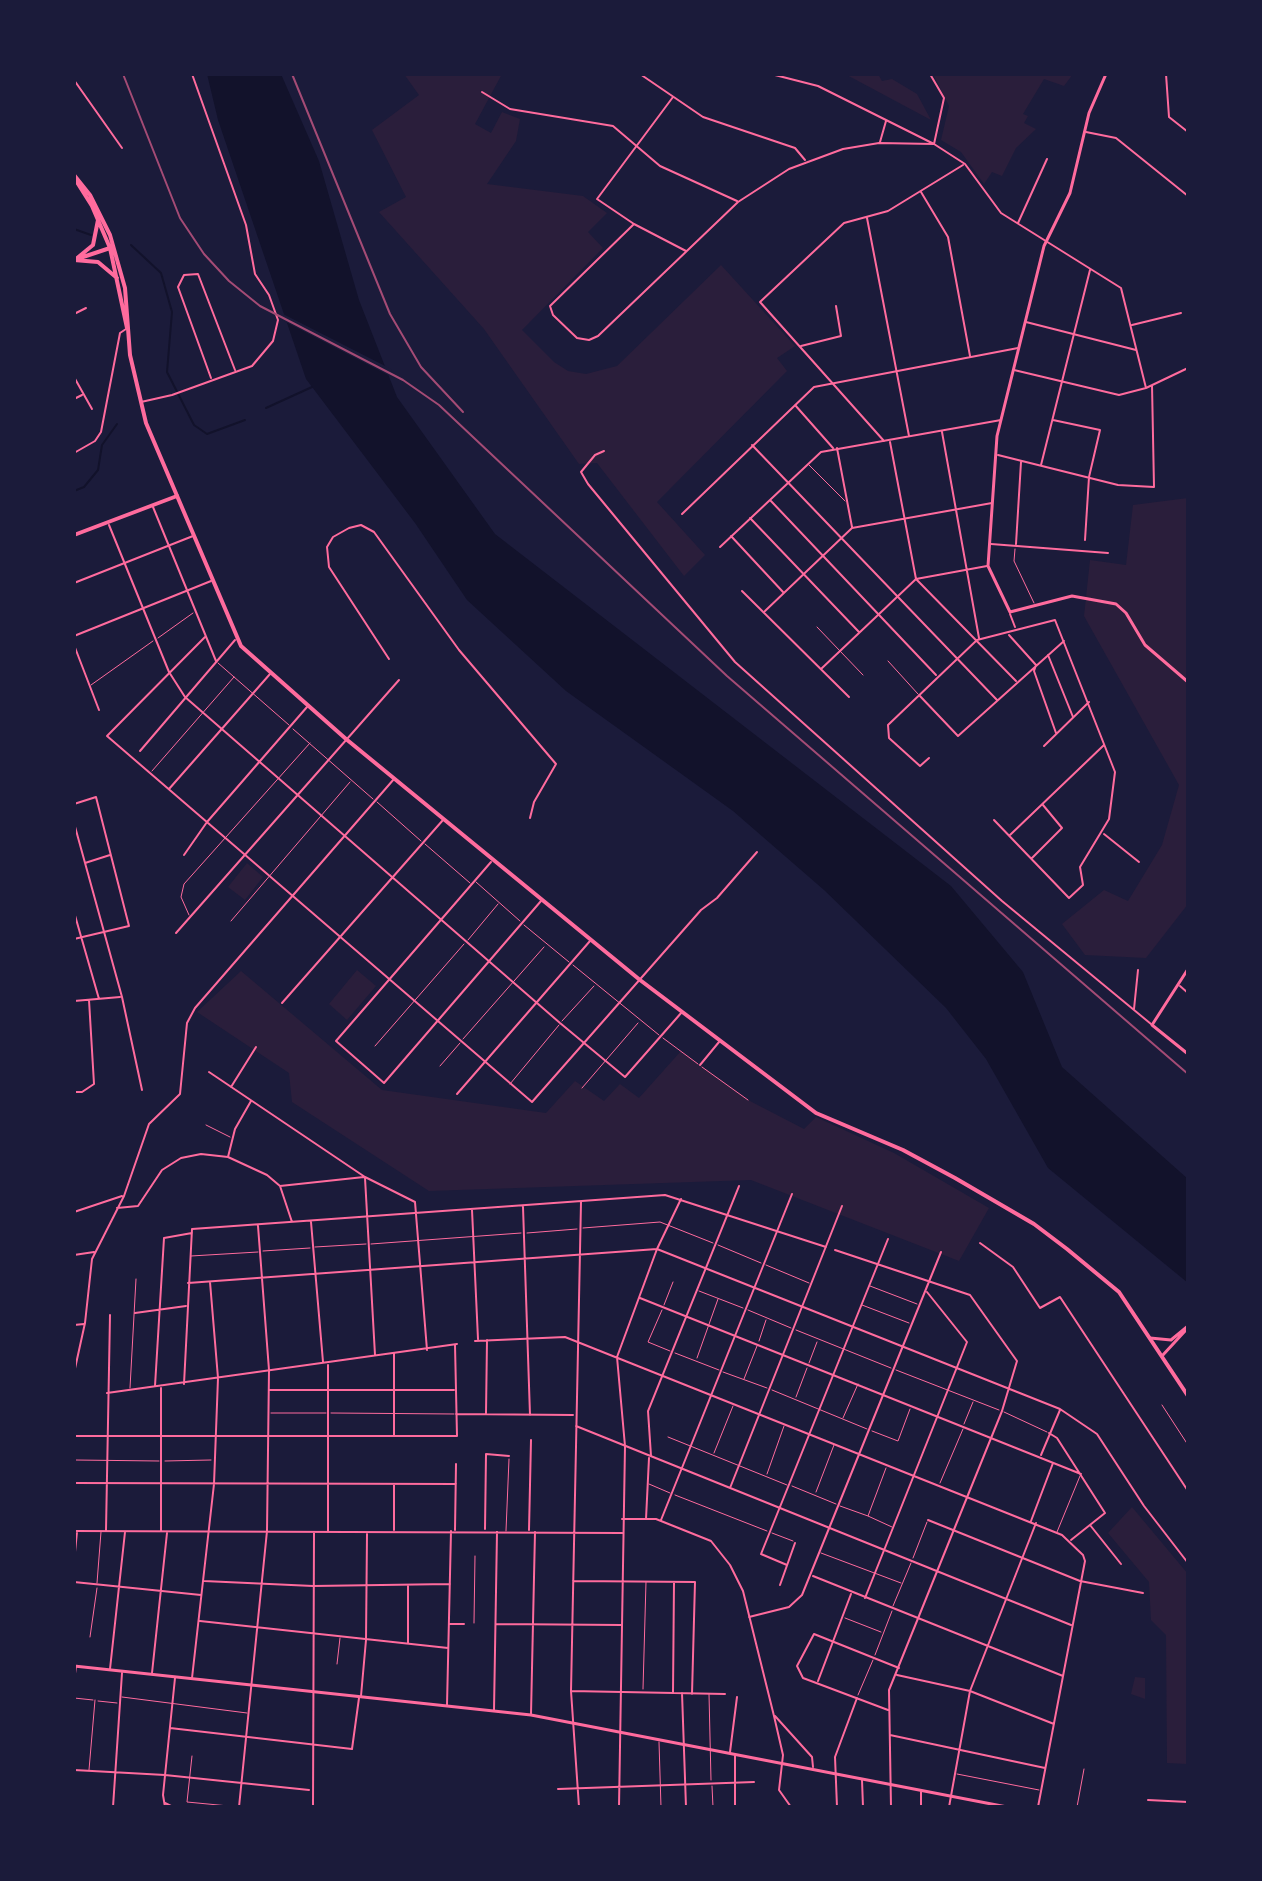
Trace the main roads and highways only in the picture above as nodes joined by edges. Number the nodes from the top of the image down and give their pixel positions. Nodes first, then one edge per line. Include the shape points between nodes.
1 (74, 176) edge
2 (98, 218) junction
3 (112, 247) junction
4 (74, 260) edge
5 (118, 281) junction
6 (127, 329) junction
7 (177, 496) junction
8 (74, 535) edge
9 (1188, 1396) edge

1 - 2 main road
1 - 3 main road via 98,209
2 - 3 main road
2 - 4 main road via 93,245
3 - 4 main road
3 - 5 main road
3 - 6 main road via 125,288
4 - 5 main road via 98,262
5 - 6 main road
6 - 7 main road via 140,402
7 - 8 main road
7 - 9 main road via 236,639 308,706 640,980 816,1113 903,1150 1034,1224 1119,1292

